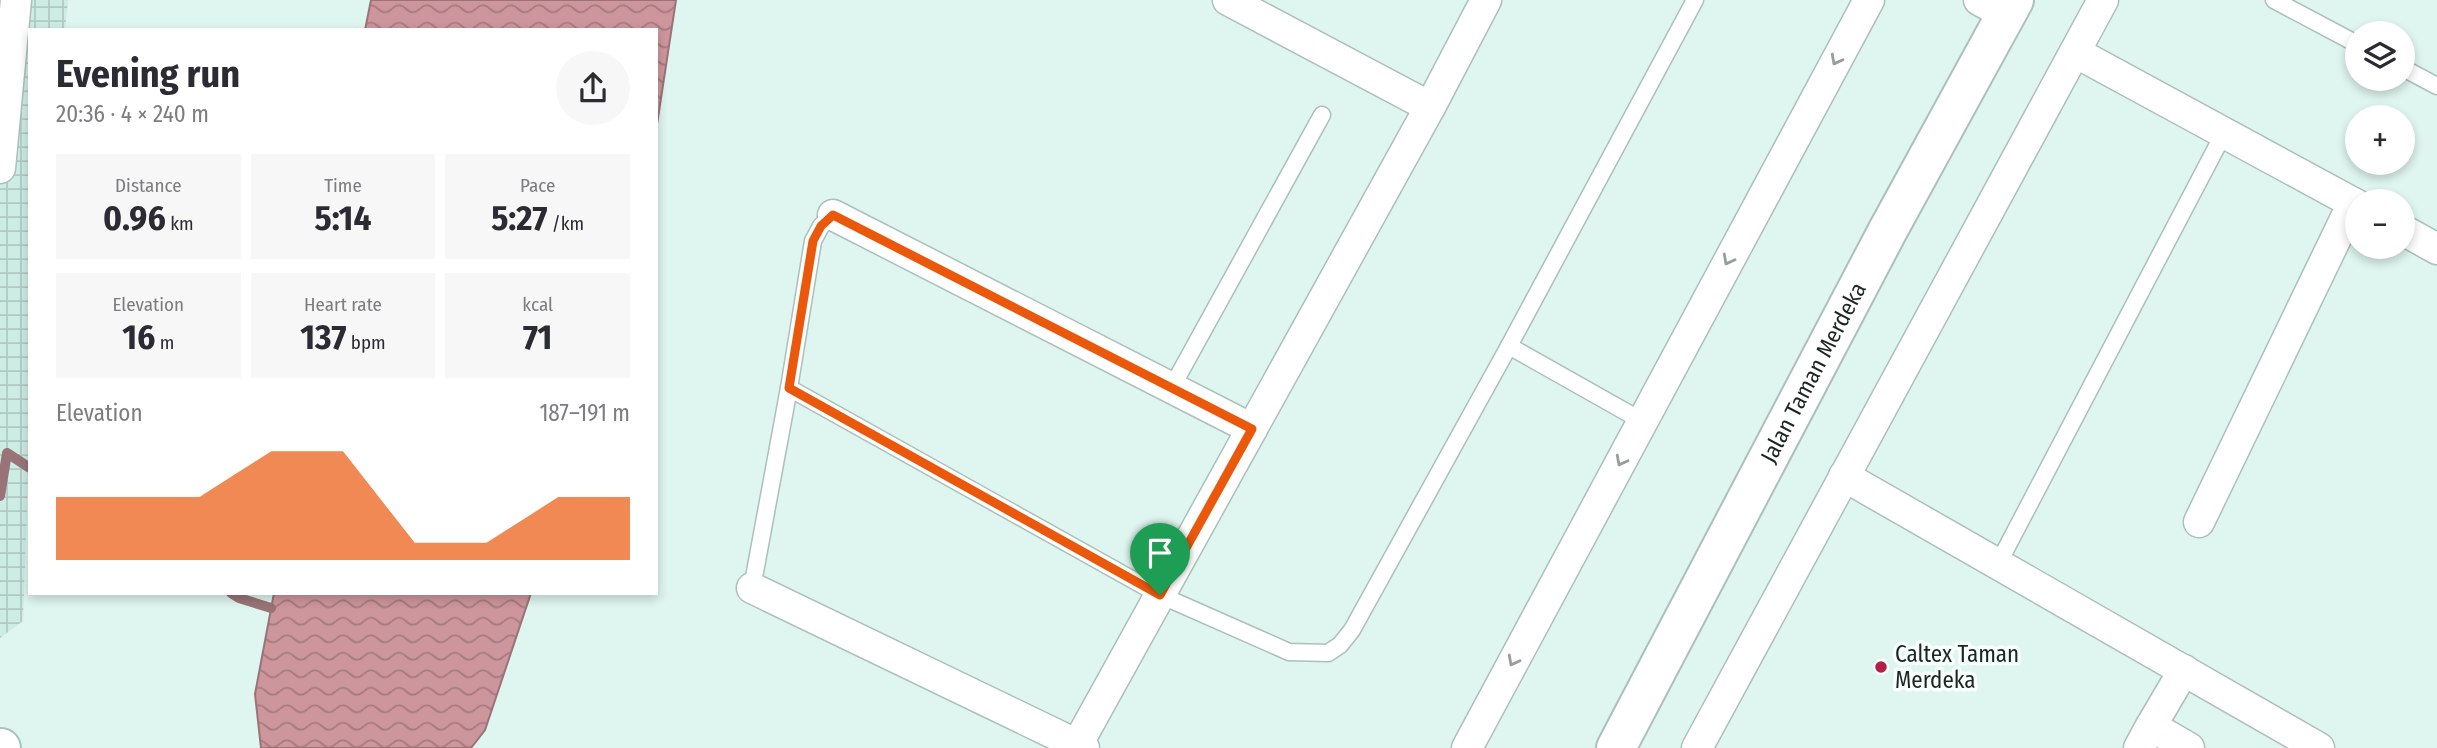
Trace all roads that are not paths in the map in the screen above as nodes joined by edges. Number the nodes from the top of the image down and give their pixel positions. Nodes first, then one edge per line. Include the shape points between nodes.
1 (16, 0) edge
2 (1228, 0) edge
3 (1486, 0) edge
4 (1695, 0) edge
5 (1869, 0) edge
6 (2103, 0) edge
7 (2274, 0) edge
8 (2000, 5) edge
9 (2345, 38) edge
10 (2075, 52) junction
11 (2415, 74) edge
12 (2437, 86) edge
13 (1430, 107) junction
14 (1322, 115) dead end
15 (2224, 133) junction
16 (0, 168) edge
17 (2345, 199) edge
18 (833, 215) joint
19 (2345, 224) edge
20 (2415, 236) edge
21 (2437, 248) edge
22 (1509, 346) junction
23 (1172, 387) junction
24 (789, 388) junction
25 (1642, 421) junction
26 (1252, 429) junction
27 (1844, 476) junction
28 (2199, 522) dead end
29 (1998, 564) junction
30 (752, 588) joint
31 (1160, 595) junction
32 (2184, 670) junction
33 (2145, 737) edge
34 (1080, 746) edge
35 (1467, 748) edge
36 (1616, 748) edge
37 (1697, 748) edge
38 (2189, 748) edge
39 (2319, 748) edge

1 - 16 street
2 - 13 street
3 - 13 street
4 - 22 lane
5 -> 25 street
6 - 10 street
7 - 9 lane
8 - 36 main road, Jalan Taman Merdeka via 1888,230
10 - 15 street
10 - 27 street
11 - 12 lane
13 - 26 street
14 - 23 lane
15 - 17 street
15 - 29 lane
18 - 23 street
18 - 24 lane via 813,241
19 - 28 street
20 - 21 street
22 - 25 lane
22 - 31 lane via 1340,645 1328,653 1289,652
23 - 26 street
24 - 30 lane
24 - 31 lane
25 -> 35 street
26 - 31 street
27 - 29 street
27 - 37 street
29 - 32 street
30 - 34 street
31 - 34 street
32 - 33 street
32 - 39 street
33 - 38 street

